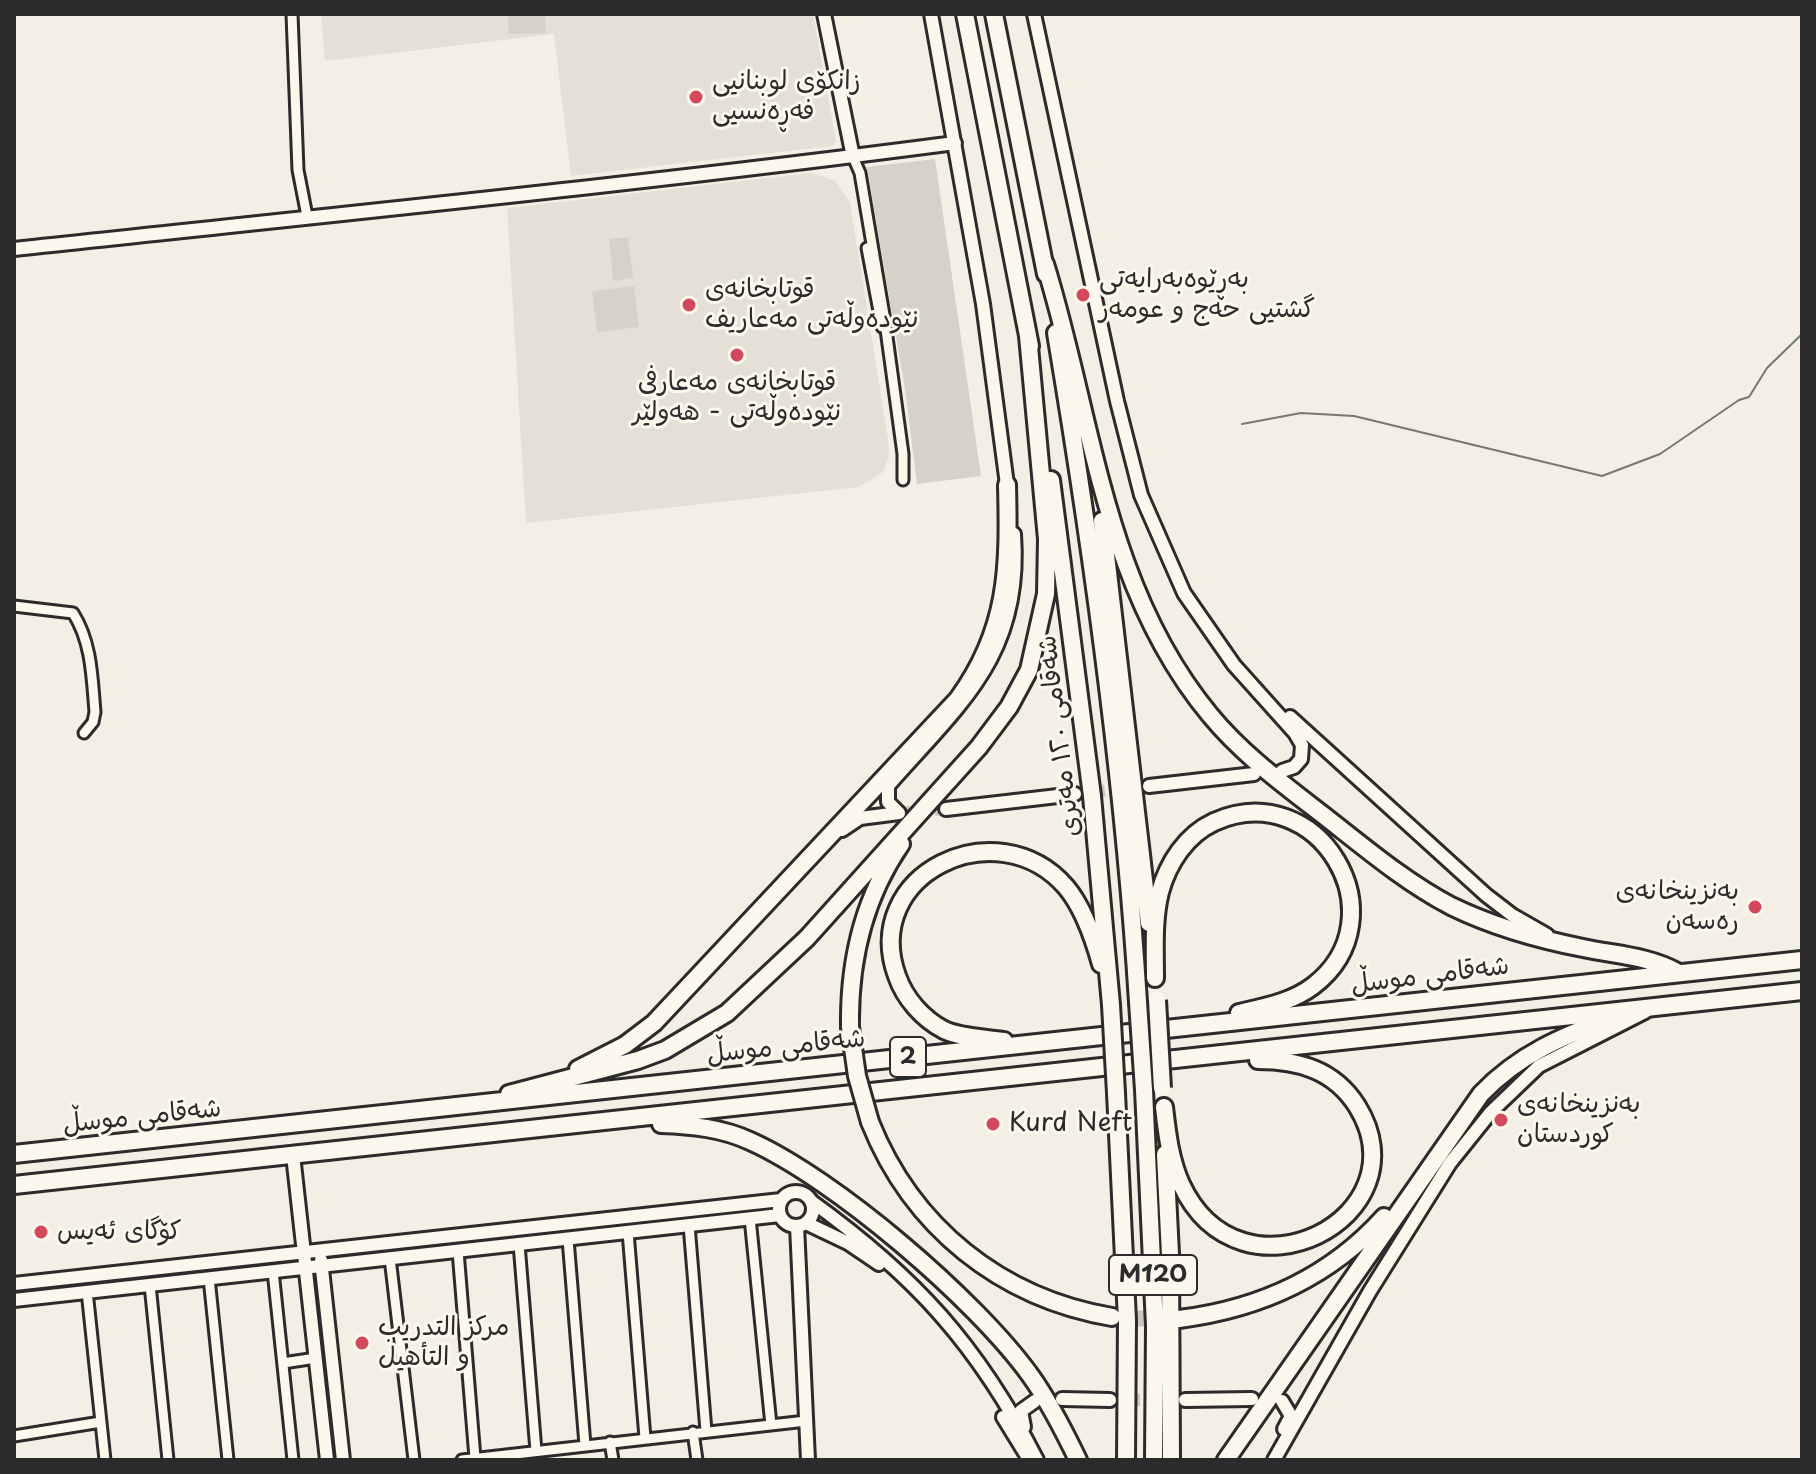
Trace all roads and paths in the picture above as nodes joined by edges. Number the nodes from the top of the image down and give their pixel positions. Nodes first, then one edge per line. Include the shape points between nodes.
1 (292, 14) edge
2 (824, 14) edge
3 (931, 14) edge
4 (965, 14) edge
5 (994, 14) edge
6 (1034, 14) edge
7 (955, 143) junction
8 (852, 159) junction
9 (307, 216) junction
10 (14, 249) edge
11 (1045, 264) junction
12 (1028, 336) junction
13 (1087, 423) junction
14 (903, 480) dead end
15 (1007, 485) junction
16 (14, 606) edge
17 (1247, 679) junction
18 (84, 733) dead end
19 (958, 770) junction
20 (1282, 771) dead end
21 (1254, 774) dead end
22 (1149, 786) dead end
23 (1075, 794) tunnel mouth
24 (946, 809) tunnel mouth
25 (809, 860) junction
26 (1587, 949) junction
27 (1802, 960) edge
28 (1677, 972) junction
29 (1155, 978) junction
30 (1802, 991) edge
31 (1111, 1005) junction
32 (1656, 1006) junction
33 (1636, 1009) junction
34 (1176, 1029) junction
35 (1028, 1044) junction
36 (1180, 1059) junction
37 (530, 1087) junction
38 (489, 1104) junction
39 (1164, 1107) junction
40 (551, 1128) junction
41 (1438, 1151) junction
42 (14, 1154) edge
43 (293, 1155) junction
44 (14, 1185) edge
45 (781, 1200) junction
46 (811, 1201) junction
47 (780, 1215) junction
48 (750, 1218) junction
49 (801, 1224) junction
50 (689, 1225) junction
51 (536, 1227) junction
52 (628, 1232) junction
53 (568, 1239) junction
54 (537, 1242) junction
55 (519, 1244) junction
56 (320, 1250) junction
57 (458, 1251) junction
58 (304, 1252) junction
59 (390, 1258) junction
60 (322, 1265) junction
61 (306, 1267) junction
62 (273, 1271) junction
63 (120, 1272) junction
64 (209, 1278) junction
65 (14, 1284) edge
66 (150, 1285) junction
67 (122, 1288) junction
68 (87, 1291) junction
69 (14, 1300) edge
70 (1112, 1317) tunnel mouth
71 (1179, 1319) tunnel mouth
72 (316, 1358) junction
73 (283, 1363) junction
74 (1315, 1386) junction
75 (1062, 1399) dead end
76 (1252, 1399) dead end
77 (1110, 1400) tunnel mouth
78 (1185, 1400) dead end
79 (1035, 1401) dead end
80 (806, 1421) junction
81 (101, 1422) junction
82 (771, 1425) junction
83 (706, 1431) junction
84 (693, 1432) junction
85 (14, 1436) edge
86 (1025, 1437) junction
87 (645, 1438) junction
88 (610, 1442) junction
89 (585, 1445) junction
90 (536, 1451) junction
91 (475, 1458) junction
92 (502, 1458) edge
93 (105, 1460) edge
94 (168, 1460) edge
95 (228, 1460) edge
96 (293, 1460) edge
97 (327, 1460) edge
98 (343, 1460) edge
99 (414, 1460) edge
100 (462, 1460) edge
101 (613, 1460) edge
102 (697, 1460) edge
103 (808, 1460) edge
104 (1030, 1460) edge
105 (1078, 1460) edge
106 (1126, 1460) edge
107 (1154, 1460) edge
108 (1171, 1460) edge
109 (1226, 1460) edge
110 (1266, 1460) edge
111 (1274, 1460) edge

1 - 9 street via 298,170
2 - 8 street
3 - 7 street
4 - 12 highway, شەقامی ١٢٠ مەتری
5 - 11 highway, شەقامی ١٢٠ مەتری
6 - 17 street via 1141,495 1184,593
7 - 8 street
7 - 15 street
8 - 9 street
8 - 14 street via 860,173
9 - 10 street
11 - 13 highway
11 - 107 highway, شەقامی ١٢٠ مەتری / M120, bridge via 1122,809 1144,1090 1154,1311
12 - 19 highway via 1047,539 1043,619 1020,688
12 - 31 highway, شەقامی ١٢٠ مەتری via 1078,683
13 - 26 highway via 1114,535 1138,601 1181,676 1223,730 1286,787 1426,892 1514,933
13 - 29 highway
15 - 25 highway via 1008,574 982,661 951,708
15 - 25 street via 1015,555 1007,616 988,666 968,698 888,786 888,802 899,813 852,821
16 - 18 street via 73,613 78,621 89,653 95,712
17 - 20 street via 1300,740 1301,759
17 - 26 street via 1486,895 1529,926
19 - 37 highway via 786,960 727,1013 638,1060
19 - 70 highway, bridge via 894,855 873,894 856,950 850,1027 857,1076 870,1122 903,1186 933,1223 997,1276 1035,1296
21 - 22 street
23 - 24 street
25 - 37 highway via 654,1023 606,1057
26 - 28 highway via 1649,960
27 - 28 highway, شەقامی موسڵ / 2
28 - 34 highway, شەقامی موسڵ / 2
29 - 34 highway via 1161,889 1176,855 1196,834 1243,813 1278,816 1312,831 1335,856 1347,883 1351,913 1344,948 1326,974 1289,999
29 - 39 highway, bridge
30 - 32 highway, شەقامی موسڵ / 2
31 - 35 highway via 1087,925 1055,876 1007,853 974,851 947,859 918,880 898,915 893,951 900,984 915,1007 945,1030
31 - 106 highway, شەقامی ١٢٠ مەتری / M120, bridge via 1127,1320
32 - 33 highway, شەقامی موسڵ / 2
32 - 74 street via 1539,1066 1503,1098 1450,1163
33 - 36 highway, شەقامی موسڵ / 2
33 - 41 highway via 1523,1056 1481,1094
34 - 35 highway, شەقامی موسڵ / 2
35 - 38 highway, شەقامی موسڵ / 2
36 - 39 highway via 1282,1060 1324,1073 1347,1094 1365,1122 1370,1160 1363,1187 1346,1215 1311,1240 1270,1247 1242,1242 1203,1216 1185,1192 1170,1151
36 - 40 highway, شەقامی موسڵ / 2
37 - 38 highway
38 - 42 highway, شەقامی موسڵ / 2
39 - 108 highway
40 - 43 highway, شەقامی موسڵ / 2
40 - 105 highway via 692,1126 749,1140 794,1165 859,1211 979,1314 1032,1376
41 - 71 highway via 1374,1228 1331,1265 1265,1300
41 - 109 highway
43 - 44 highway, شەقامی موسڵ / 2
43 - 58 street
45 - 46 street via 796,1192
45 - 47 street
45 - 51 street
46 - 49 street via 812,1215
46 - 86 street via 938,1309
47 - 48 street
47 - 49 street via 786,1223
48 - 50 street
48 - 82 street
49 - 80 street
49 - 104 street via 865,1254 922,1302 960,1347
50 - 52 street
50 - 83 street
51 - 54 street
51 - 56 street
52 - 53 street
52 - 87 street
53 - 54 street
53 - 89 street
54 - 55 street
55 - 57 street
55 - 90 street
56 - 58 street
56 - 60 street
57 - 59 street
57 - 91 street
58 - 61 street
58 - 63 street
59 - 60 street
59 - 99 street
60 - 61 street
60 - 98 street
61 - 62 street
61 - 72 street
62 - 64 street
62 - 73 street
63 - 65 street
63 - 67 street
64 - 66 street
64 - 95 street
66 - 67 street
66 - 94 street
67 - 68 street
68 - 69 street
68 - 81 street
72 - 73 street
72 - 97 street
73 - 96 street
74 - 110 street via 1306,1394 1280,1400 1290,1419
74 - 111 street
75 - 77 street
76 - 78 street
79 - 86 street via 1020,1413
80 - 82 street
80 - 103 street
81 - 85 street
81 - 93 street
82 - 83 street
83 - 84 street
84 - 87 street
84 - 102 street
86 - 104 street
87 - 88 street
88 - 89 street
88 - 101 street
89 - 90 street
90 - 92 street
91 - 92 street
91 - 100 street

